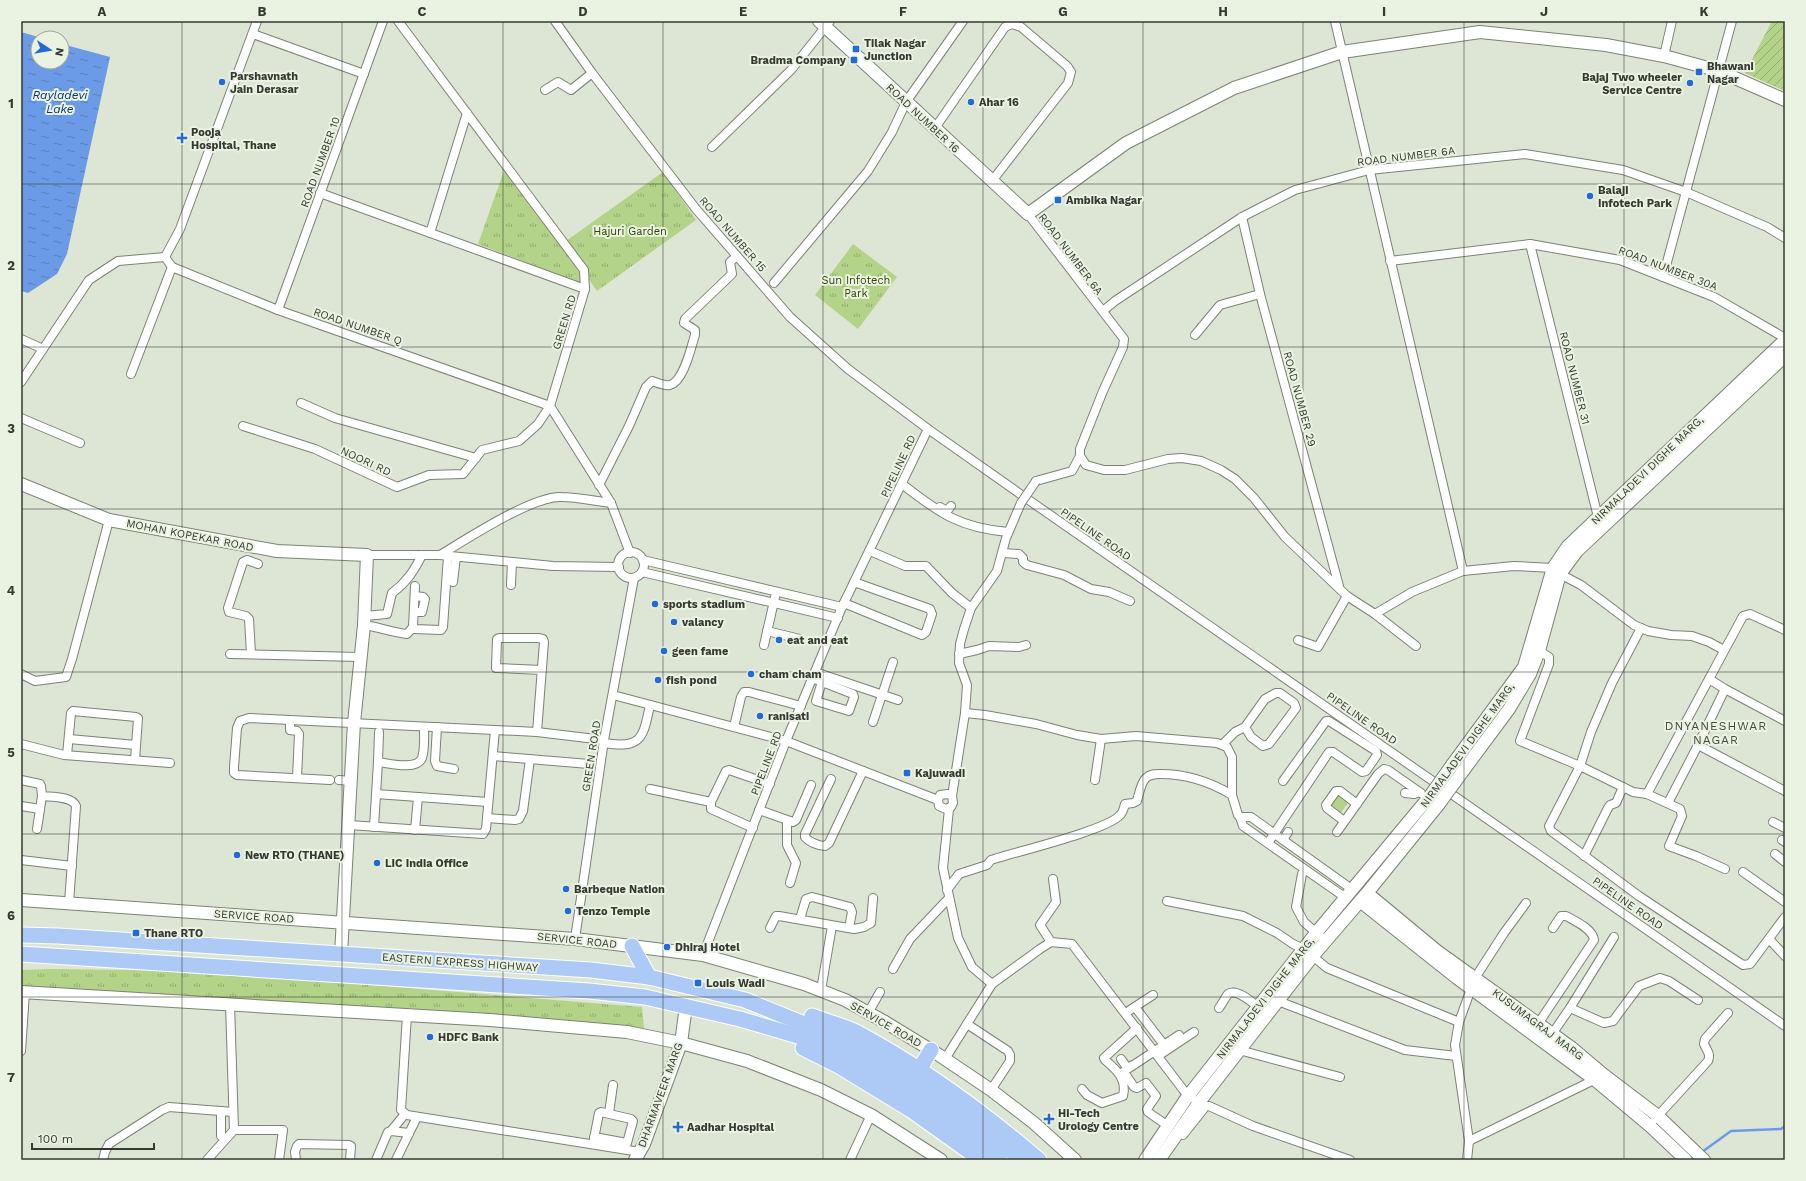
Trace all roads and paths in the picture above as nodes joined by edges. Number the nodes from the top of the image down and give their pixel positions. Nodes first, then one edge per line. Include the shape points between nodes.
1 (257, 21) edge
2 (383, 21) edge
3 (398, 21) edge
4 (555, 21) edge
5 (963, 21) edge
6 (1335, 21) edge
7 (1672, 21) edge
8 (1732, 21) edge
9 (825, 23) edge
10 (1481, 26) edge
11 (253, 34) junction
12 (1342, 52) junction
13 (1664, 56) junction
14 (1719, 71) junction
15 (592, 73) junction
16 (364, 74) junction
17 (545, 90) dead end
18 (1785, 100) edge
19 (906, 102) junction
20 (467, 113) junction
21 (935, 128) junction
22 (712, 147) dead end
23 (1369, 170) junction
24 (992, 181) junction
25 (1686, 192) junction
26 (320, 193) junction
27 (1028, 214) junction
28 (1242, 217) junction
29 (430, 233) junction
30 (1785, 238) edge
31 (1530, 244) junction
32 (737, 256) junction
33 (165, 258) junction
34 (1390, 261) junction
35 (172, 267) junction
36 (1663, 277) junction
37 (774, 283) dead end
38 (585, 289) junction
39 (1260, 294) junction
40 (278, 310) junction
41 (1103, 311) junction
42 (1195, 335) dead end
43 (21, 339) edge
44 (1785, 339) edge
45 (43, 349) junction
46 (1785, 356) edge
47 (131, 374) dead end
48 (21, 382) edge
49 (301, 403) dead end
50 (550, 406) junction
51 (21, 418) edge
52 (243, 426) dead end
53 (928, 429) junction
54 (80, 443) dead end
55 (1080, 456) junction
56 (476, 458) junction
57 (21, 484) edge
58 (902, 484) junction
59 (599, 485) junction
60 (610, 503) junction
61 (951, 506) dead end
62 (934, 508) junction
63 (1598, 517) junction
64 (109, 520) junction
65 (1008, 532) junction
66 (870, 551) junction
67 (630, 553) junction
68 (1003, 553) junction
69 (367, 555) junction
70 (422, 555) junction
71 (448, 556) junction
72 (643, 560) junction
73 (512, 562) junction
74 (258, 564) dead end
75 (619, 567) junction
76 (1463, 571) junction
77 (1556, 571) junction
78 (642, 572) junction
79 (634, 578) junction
80 (453, 582) dead end
81 (854, 582) junction
82 (511, 584) dead end
83 (415, 586) dead end
84 (1339, 586) junction
85 (776, 591) junction
86 (1347, 596) junction
87 (1130, 601) dead end
88 (774, 603) junction
89 (843, 605) junction
90 (971, 608) junction
91 (1374, 614) junction
92 (838, 618) junction
93 (364, 621) junction
94 (414, 627) junction
95 (1641, 628) junction
96 (767, 630) junction
97 (1785, 630) edge
98 (800, 639) dead end
99 (1298, 640) dead end
100 (764, 645) dead end
101 (1026, 645) dead end
102 (1416, 646) dead end
103 (1724, 650) junction
104 (1539, 651) junction
105 (230, 654) dead end
106 (251, 654) junction
107 (959, 654) junction
108 (360, 657) junction
109 (893, 662) dead end
110 (542, 670) junction
111 (21, 674) edge
112 (814, 675) junction
113 (1709, 679) junction
114 (822, 682) junction
115 (1725, 689) junction
116 (613, 695) junction
117 (882, 695) junction
118 (898, 700) dead end
119 (650, 705) junction
120 (801, 706) junction
121 (965, 713) junction
122 (290, 720) junction
123 (1785, 721) edge
124 (873, 722) dead end
125 (354, 723) junction
126 (424, 726) junction
127 (437, 727) junction
128 (734, 727) junction
129 (1245, 727) junction
130 (495, 730) junction
131 (1478, 730) junction
132 (379, 732) dead end
133 (537, 732) junction
134 (69, 739) junction
135 (1101, 739) junction
136 (1487, 739) junction
137 (786, 741) junction
138 (604, 742) junction
139 (21, 744) edge
140 (136, 744) junction
141 (1222, 745) junction
142 (1698, 745) junction
143 (67, 755) junction
144 (493, 756) junction
145 (530, 759) junction
146 (135, 760) junction
147 (378, 762) junction
148 (170, 763) dead end
149 (589, 764) dead end
150 (1580, 766) junction
151 (454, 769) dead end
152 (862, 771) junction
153 (297, 778) junction
154 (831, 779) dead end
155 (21, 780) edge
156 (330, 780) dead end
157 (1095, 780) dead end
158 (1283, 781) dead end
159 (770, 784) junction
160 (811, 786) dead end
161 (1623, 788) junction
162 (650, 789) dead end
163 (1785, 791) edge
164 (1405, 793) dead end
165 (376, 794) junction
166 (1647, 794) junction
167 (1232, 795) junction
168 (1426, 795) junction
169 (42, 796) junction
170 (952, 796) junction
171 (418, 797) junction
172 (938, 800) junction
173 (488, 802) junction
174 (711, 802) junction
175 (1668, 803) junction
176 (1357, 804) junction
177 (21, 806) edge
178 (949, 808) junction
179 (40, 809) junction
180 (1419, 809) junction
181 (759, 810) junction
182 (1240, 817) junction
183 (1430, 817) junction
184 (487, 818) junction
185 (787, 821) junction
186 (1344, 821) junction
187 (1773, 822) dead end
188 (349, 825) junction
189 (374, 827) junction
190 (753, 828) junction
191 (1785, 828) edge
192 (37, 829) dead end
193 (415, 830) junction
194 (1287, 830) dead end
195 (1337, 832) dead end
196 (1279, 837) junction
197 (1268, 843) junction
198 (1775, 854) dead end
199 (1584, 856) junction
200 (21, 860) edge
201 (1785, 862) edge
202 (72, 866) junction
203 (1724, 869) dead end
204 (1743, 872) dead end
205 (1302, 874) dead end
206 (1053, 879) dead end
207 (790, 883) dead end
208 (948, 894) junction
209 (1350, 894) junction
210 (1363, 897) junction
211 (873, 898) dead end
212 (21, 900) edge
213 (1168, 901) dead end
214 (1785, 902) edge
215 (69, 903) junction
216 (1526, 903) dead end
217 (1785, 917) edge
218 (800, 919) junction
219 (343, 923) junction
220 (832, 926) junction
221 (21, 928) edge
222 (770, 928) dead end
223 (849, 928) junction
224 (1553, 928) dead end
225 (21, 935) edge
226 (58, 936) junction
227 (1321, 937) junction
228 (1614, 937) dead end
229 (575, 939) junction
230 (1769, 939) junction
231 (1051, 942) junction
232 (632, 946) junction
233 (1308, 953) junction
234 (21, 954) edge
235 (341, 954) junction
236 (703, 955) junction
237 (56, 956) junction
238 (1785, 956) edge
239 (21, 959) edge
240 (893, 969) dead end
241 (648, 977) junction
242 (1473, 983) junction
243 (992, 984) junction
244 (821, 990) junction
245 (23, 992) edge
246 (880, 992) dead end
247 (1153, 995) dead end
248 (745, 1000) junction
249 (1698, 1000) dead end
250 (1278, 1001) junction
251 (230, 1004) junction
252 (686, 1006) junction
253 (1135, 1007) junction
254 (1219, 1008) dead end
255 (1570, 1008) junction
256 (1263, 1011) junction
257 (868, 1013) junction
258 (1126, 1013) junction
259 (1728, 1013) dead end
260 (407, 1015) junction
261 (740, 1019) junction
262 (1459, 1022) junction
263 (966, 1024) junction
264 (1785, 1026) edge
265 (1137, 1028) junction
266 (1535, 1028) junction
267 (1194, 1032) dead end
268 (1179, 1035) dead end
269 (1549, 1038) junction
270 (681, 1043) junction
271 (1164, 1045) junction
272 (848, 1049) junction
273 (21, 1050) edge
274 (931, 1050) junction
275 (1239, 1050) junction
276 (1154, 1051) junction
277 (1456, 1056) junction
278 (945, 1059) junction
279 (1121, 1059) dead end
280 (919, 1070) junction
281 (1126, 1070) junction
282 (1340, 1077) dead end
283 (1599, 1078) junction
284 (613, 1085) dead end
285 (990, 1090) junction
286 (1082, 1090) dead end
287 (1188, 1096) junction
288 (1200, 1101) junction
289 (221, 1111) junction
290 (233, 1112) junction
291 (405, 1114) junction
292 (609, 1114) junction
293 (871, 1115) junction
294 (1658, 1116) junction
295 (417, 1117) junction
296 (1168, 1126) junction
297 (1650, 1126) junction
298 (234, 1130) junction
299 (391, 1130) junction
300 (409, 1133) junction
301 (221, 1136) dead end
302 (594, 1141) junction
303 (1469, 1141) junction
304 (280, 1151) junction
305 (296, 1156) edge
306 (637, 1156) edge
307 (103, 1160) edge
308 (207, 1160) edge
309 (279, 1160) edge
310 (350, 1160) edge
311 (376, 1160) edge
312 (396, 1160) edge
313 (850, 1160) edge
314 (941, 1160) edge
315 (981, 1160) edge
316 (999, 1160) edge
317 (1021, 1160) edge
318 (1039, 1160) edge
319 (1075, 1160) edge
320 (1145, 1160) edge
321 (1159, 1160) edge
322 (1165, 1160) edge
323 (1350, 1160) edge
324 (1467, 1160) edge
325 (1686, 1160) edge
326 (1704, 1160) edge

1 - 11 street
2 - 16 street, ROAD NUMBER 10
3 - 20 street, GREEN RD
4 - 15 street, ROAD NUMBER 15
5 - 19 street
6 - 12 street
7 - 13 street
8 - 14 street
9 - 19 street, ROAD NUMBER 16
9 - 22 street via 792,70
10 - 12 street
10 - 13 street
11 - 16 street
11 - 33 street via 180,230
12 - 23 street
12 - 27 street via 1234,88 1126,143
13 - 14 street
14 - 18 street
14 - 25 street
15 - 17 street via 571,90 558,82
15 - 32 street, ROAD NUMBER 15 via 696,209
16 - 26 street, ROAD NUMBER 10
19 - 21 street, ROAD NUMBER 16
19 - 37 street via 892,132 868,172
20 - 29 street
20 - 38 street, GREEN RD via 584,270
21 - 24 street, ROAD NUMBER 16
21 - 24 street via 1005,26 1012,24 1021,27 1067,66 1071,72 1068,83
23 - 25 street, ROAD NUMBER 6A via 1525,154 1623,170
23 - 28 street, ROAD NUMBER 6A via 1295,190
23 - 34 street
24 - 27 street, ROAD NUMBER 16
25 - 30 street, ROAD NUMBER 6A via 1767,227
25 - 36 street
26 - 29 street
26 - 40 street, ROAD NUMBER 10
27 - 41 street, ROAD NUMBER 6A
28 - 39 street, ROAD NUMBER 29
28 - 41 street, ROAD NUMBER 6A
29 - 38 street
31 - 34 street, ROAD NUMBER 30A
31 - 36 street, ROAD NUMBER 30A via 1620,260
31 - 63 street, ROAD NUMBER 31
32 - 53 street, ROAD NUMBER 15 via 790,317 842,364
32 - 59 street via 730,262 732,274 685,320 684,323 695,330 695,334 684,369 672,384 665,386 652,381 646,387
33 - 35 street
33 - 45 street via 118,261 89,280
34 - 76 street
35 - 40 street, ROAD NUMBER Q
35 - 47 street
36 - 44 street, ROAD NUMBER 30A via 1714,297
38 - 50 street, GREEN RD
39 - 42 street via 1220,305
39 - 84 street, ROAD NUMBER 29
40 - 50 street, ROAD NUMBER Q
41 - 55 street via 1122,335 1125,343 1087,430
43 - 45 street
44 - 63 street, NIRMALADEVI DIGHE MARG,
45 - 48 street
46 - 77 street, NIRMALADEVI DIGHE MARG,
49 - 56 street via 335,418
50 - 56 street, NOORI RD via 538,424 519,441 482,450
50 - 59 street
51 - 54 street
52 - 56 street, NOORI RD via 315,449 397,487 429,475 463,474
53 - 58 street, PIPELINE RD
53 - 264 street, PIPELINE ROAD
55 - 65 street, bridge via 1072,472 1036,481
55 - 84 street via 1086,465 1104,470 1125,470 1182,458 1201,461 1221,470 1254,498 1285,537
57 - 64 street, MOHAN KOPEKAR ROAD
58 - 62 street
58 - 66 street, PIPELINE RD
59 - 60 street
60 - 67 street
60 - 71 street via 561,497 544,500 513,513
61 - 62 street via 947,511 937,506
62 - 65 street via 969,526
63 - 77 street, NIRMALADEVI DIGHE MARG, via 1568,546
64 - 69 street, MOHAN KOPEKAR ROAD via 277,551
64 - 111 street via 66,677 35,681
65 - 68 street
66 - 81 street, PIPELINE RD
66 - 90 street via 905,566 926,566 952,594
67 - 72 street via 638,554
67 - 75 street via 623,556
68 - 87 street via 1019,554 1027,565 1064,575 1091,588
68 - 90 street via 997,571
69 - 70 street
69 - 93 street
70 - 71 street
70 - 93 street via 412,574 392,593 387,614
71 - 73 street
71 - 80 street
71 - 94 street via 443,627 441,630
72 - 78 street
72 - 85 street
73 - 75 street via 553,566
73 - 82 street
74 - 106 street via 247,560 243,562 228,608 229,612 249,619
75 - 79 street via 623,575
76 - 77 street via 1514,566
76 - 91 street via 1412,592
77 - 95 street via 1581,585
77 - 104 street, NIRMALADEVI DIGHE MARG,
77 - 131 street, NIRMALADEVI DIGHE MARG, via 1524,667
78 - 79 street
78 - 88 street
79 - 116 street, GREEN ROAD
81 - 89 street, PIPELINE RD
81 - 89 street via 930,609 932,614 926,632 922,635
83 - 94 street
84 - 86 street
85 - 88 street
85 - 89 street
86 - 91 street
86 - 99 street via 1318,647
88 - 92 street
88 - 96 street
89 - 92 street, PIPELINE RD
90 - 107 street
91 - 102 street
92 - 112 street, PIPELINE RD
93 - 94 street via 382,624 390,632 407,634
93 - 108 street
95 - 103 street via 1671,635 1692,636
95 - 150 street via 1612,683
96 - 98 street
96 - 100 street
97 - 103 street via 1747,614 1743,616
101 - 107 street via 990,646
103 - 113 street
104 - 136 street, NIRMALADEVI DIGHE MARG, via 1530,674
104 - 150 street via 1549,657 1549,664 1520,741
105 - 106 street
106 - 108 street
107 - 121 street via 966,685
108 - 125 street
109 - 117 street
110 - 110 street via 542,639 496,640 496,668
110 - 133 street
112 - 114 street
112 - 117 street
112 - 120 street, PIPELINE RD
113 - 115 street
113 - 166 street
114 - 114 street via 853,694 848,711 816,701
115 - 123 street
115 - 142 street
116 - 119 street
116 - 138 street, GREEN ROAD
117 - 118 street
117 - 124 street
119 - 128 street
119 - 138 street via 639,738 627,746
120 - 128 street via 744,692
120 - 137 street, PIPELINE RD
121 - 135 street via 985,714
121 - 170 street
122 - 125 street
122 - 153 street via 290,730 299,734
122 - 153 street via 249,718 240,721 236,728 234,773
125 - 126 street
125 - 188 street via 345,781
126 - 127 street
126 - 147 street via 422,758 418,764 412,766
127 - 130 street
127 - 151 street via 435,762 437,766
128 - 137 street
129 - 129 street via 1265,698 1280,693 1294,703 1296,708 1269,744 1263,746 1250,737
129 - 141 street via 1235,732
130 - 133 street
130 - 144 street
131 - 136 street
131 - 168 street, NIRMALADEVI DIGHE MARG,, bridge
132 - 147 street
133 - 138 street
134 - 140 street
134 - 140 street via 73,711 138,718
134 - 143 street
135 - 141 street via 1136,736
135 - 157 street
136 - 183 street, NIRMALADEVI DIGHE MARG,, bridge
137 - 152 street
137 - 159 street, PIPELINE RD
138 - 229 street, GREEN ROAD
139 - 143 street
140 - 146 street
141 - 167 street via 1227,747 1232,756
142 - 163 street
142 - 175 street
143 - 146 street
144 - 145 street
144 - 173 street
145 - 149 street
145 - 184 street via 520,819
146 - 148 street
147 - 165 street
150 - 161 street
150 - 199 street via 1549,826 1550,831
152 - 154 street via 829,843 821,846 805,837
152 - 172 street
153 - 156 street
155 - 169 street via 40,784
158 - 196 street via 1326,721 1376,751 1377,755 1366,771 1362,772 1333,752 1329,752
159 - 174 street via 729,770 726,771
159 - 181 street, PIPELINE RD
160 - 185 street via 796,820
161 - 166 street
161 - 199 street via 1616,804 1608,808
162 - 174 street
164 - 168 street
165 - 171 street
165 - 189 street
166 - 175 street
167 - 182 street
167 - 208 street via 1196,778 1150,774 1144,779 1137,801 1125,804 1120,815 1112,821 1087,832 992,860 987,865 959,874
168 - 176 street via 1384,769
168 - 180 street, NIRMALADEVI DIGHE MARG,
169 - 179 street
169 - 202 street via 75,802
170 - 172 street via 944,793
170 - 178 street via 953,803
171 - 173 street
171 - 193 street
172 - 178 street via 942,809
173 - 184 street
174 - 190 street via 711,810
175 - 203 street via 1680,809 1682,816 1669,846
176 - 186 street
176 - 186 street via 1340,791 1336,791 1326,805
177 - 179 street
178 - 208 street via 943,868
179 - 192 street
180 - 183 street
180 - 209 street, NIRMALADEVI DIGHE MARG,
181 - 185 street
181 - 190 street, PIPELINE RD
182 - 196 street via 1251,817
182 - 197 street via 1243,826
183 - 210 street, NIRMALADEVI DIGHE MARG,
184 - 193 street via 486,829 480,835
185 - 207 street via 787,845 796,863
186 - 195 street
187 - 191 street
188 - 189 street
188 - 219 street
189 - 193 street
190 - 236 street, PIPELINE RD
194 - 196 street
196 - 197 street
196 - 209 street
197 - 209 street
198 - 201 street
199 - 230 street via 1739,964 1750,964
200 - 202 street
202 - 215 street
204 - 214 street
205 - 227 street via 1296,907 1304,922
206 - 231 street via 1056,902 1040,925
208 - 240 street via 910,940
208 - 243 street via 958,938 972,967
209 - 227 street, NIRMALADEVI DIGHE MARG,
210 - 227 street, NIRMALADEVI DIGHE MARG,
210 - 242 street, KUSUMAGRAJ MARG via 1437,950
211 - 223 street via 872,923 864,927
212 - 215 street, SERVICE ROAD
213 - 233 street via 1243,916 1277,933
215 - 219 street, SERVICE ROAD
216 - 242 street via 1504,932
217 - 230 street
218 - 220 street
218 - 222 street via 776,916
218 - 223 street via 806,899 812,897 850,907 852,912
219 - 229 street, SERVICE ROAD
219 - 235 street
220 - 223 street
220 - 244 street
221 - 226 highway
224 - 266 street via 1561,916 1566,916 1594,935 1594,940
225 - 226 highway
226 - 235 highway, EASTERN EXPRESS HIGHWAY
227 - 233 street, NIRMALADEVI DIGHE MARG,
228 - 255 street
229 - 232 street, SERVICE ROAD
230 - 238 street
231 - 243 street
231 - 258 street via 1072,944
232 - 236 street, SERVICE ROAD
232 - 241 highway
233 - 250 street, NIRMALADEVI DIGHE MARG,
233 - 256 street, NIRMALADEVI DIGHE MARG,
233 - 262 street via 1327,968
234 - 237 highway
235 - 241 highway, EASTERN EXPRESS HIGHWAY via 590,970
236 - 244 street, SERVICE ROAD
237 - 239 highway
237 - 252 highway, EASTERN EXPRESS HIGHWAY via 589,991 645,997
241 - 248 highway, EASTERN EXPRESS HIGHWAY
242 - 262 street
242 - 266 street, KUSUMAGRAJ MARG
243 - 263 street
244 - 257 street, SERVICE ROAD
245 - 251 street
245 - 273 street
246 - 257 street
247 - 253 street
248 - 272 highway, EASTERN EXPRESS HIGHWAY
248 - 280 highway via 805,1014 857,1032
249 - 255 street via 1660,978 1640,986 1612,1021 1604,1024
250 - 256 street, NIRMALADEVI DIGHE MARG,
250 - 277 street via 1405,1050
251 - 260 street
251 - 290 street
252 - 261 highway, EASTERN EXPRESS HIGHWAY
252 - 270 street, DHARMAVEER MARG
253 - 258 street
253 - 271 street
254 - 256 street via 1232,992 1239,993
255 - 269 street
256 - 275 street, NIRMALADEVI DIGHE MARG,
256 - 287 street, NIRMALADEVI DIGHE MARG,
257 - 274 street, SERVICE ROAD
258 - 265 street
259 - 294 street via 1704,1039 1710,1057 1708,1061
260 - 270 street via 627,1032
260 - 291 street via 401,1110
261 - 272 highway, EASTERN EXPRESS HIGHWAY
261 - 315 highway via 839,1066 911,1110
262 - 277 street
263 - 278 street
263 - 285 street via 1008,1051 1010,1055 1010,1061
265 - 276 street
265 - 281 street via 1104,1058
266 - 269 street, KUSUMAGRAJ MARG
267 - 276 street
268 - 271 street
269 - 283 street, KUSUMAGRAJ MARG via 1572,1048
270 - 293 street via 747,1061 821,1090
270 - 306 street, DHARMAVEER MARG
271 - 276 street
272 - 316 highway via 981,1144
272 - 317 highway via 925,1088 989,1133
274 - 278 street, SERVICE ROAD
274 - 280 highway
275 - 282 street
275 - 288 street, NIRMALADEVI DIGHE MARG,
276 - 281 street via 1139,1056
276 - 287 street
277 - 303 street
278 - 285 street, SERVICE ROAD
279 - 281 street
280 - 318 highway via 996,1123
281 - 286 street via 1123,1096 1102,1103
281 - 296 street via 1134,1087 1146,1083 1156,1096 1147,1109 1148,1112
283 - 294 street, KUSUMAGRAJ MARG
283 - 297 street, KUSUMAGRAJ MARG
283 - 303 street
284 - 292 street
285 - 319 street, SERVICE ROAD via 1034,1123
287 - 288 street
287 - 296 street, NIRMALADEVI DIGHE MARG,
288 - 321 street, NIRMALADEVI DIGHE MARG,
289 - 290 street
289 - 301 street
289 - 307 street via 174,1108 162,1110 109,1144
290 - 298 street
291 - 295 street
291 - 299 street
292 - 302 street via 599,1114
292 - 302 street via 633,1121 627,1143
293 - 313 street
293 - 314 street
294 - 297 street
294 - 326 street, KUSUMAGRAJ MARG
295 - 300 street
295 - 302 street
296 - 320 street, NIRMALADEVI DIGHE MARG,
297 - 325 street, KUSUMAGRAJ MARG
298 - 304 street via 283,1130
298 - 308 street
299 - 300 street
299 - 311 street
300 - 312 street
302 - 306 street
303 - 324 street
304 - 305 street
304 - 309 street
305 - 310 street via 299,1144 348,1145 351,1146
322 - 323 street via 1206,1106 1253,1126

